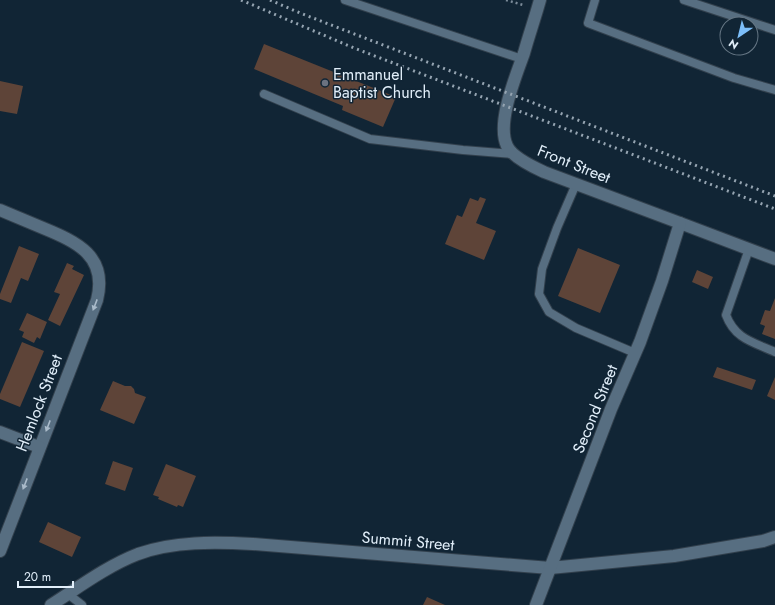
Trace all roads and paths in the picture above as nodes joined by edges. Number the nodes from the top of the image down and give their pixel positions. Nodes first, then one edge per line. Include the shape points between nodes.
1 (345, 0) edge
2 (540, 0) edge
3 (595, 0) edge
4 (684, 0) edge
5 (775, 30) edge
6 (522, 59) junction
7 (775, 90) edge
8 (264, 94) dead end
9 (514, 154) junction
10 (576, 184) junction
11 (0, 210) edge
12 (680, 223) junction
13 (748, 249) junction
14 (775, 259) edge
15 (775, 352) edge
16 (635, 353) junction
17 (0, 432) edge
18 (39, 447) junction
19 (775, 537) edge
20 (0, 551) edge
21 (550, 568) junction
22 (68, 594) junction
23 (51, 605) edge
24 (82, 605) edge
25 (536, 605) edge

1 - 6 lane
2 - 6 street, Front Street
3 - 7 lane via 588,23 734,78
4 - 5 lane
6 - 9 street, Front Street via 510,94 504,128 507,147
8 - 9 lane via 370,139
9 - 10 street, Front Street via 544,172
10 - 12 street, Front Street
10 - 16 lane via 542,269 539,294 549,312 576,328
11 -> 18 street, Hemlock Street via 69,238 93,260 99,282 97,300
12 - 13 street, Front Street
12 - 16 street, Second Street
13 - 14 street, Front Street
13 - 15 lane via 726,315 730,326 741,337
16 - 21 street, Second Street
17 - 18 street
18 -> 20 street, Hemlock Street
19 - 21 street, Summit Street via 755,543 674,556
21 - 22 street, Summit Street via 253,544 196,544 163,547 138,554
21 - 25 street, Second Street
22 - 23 street, Summit Street
22 - 24 lane

